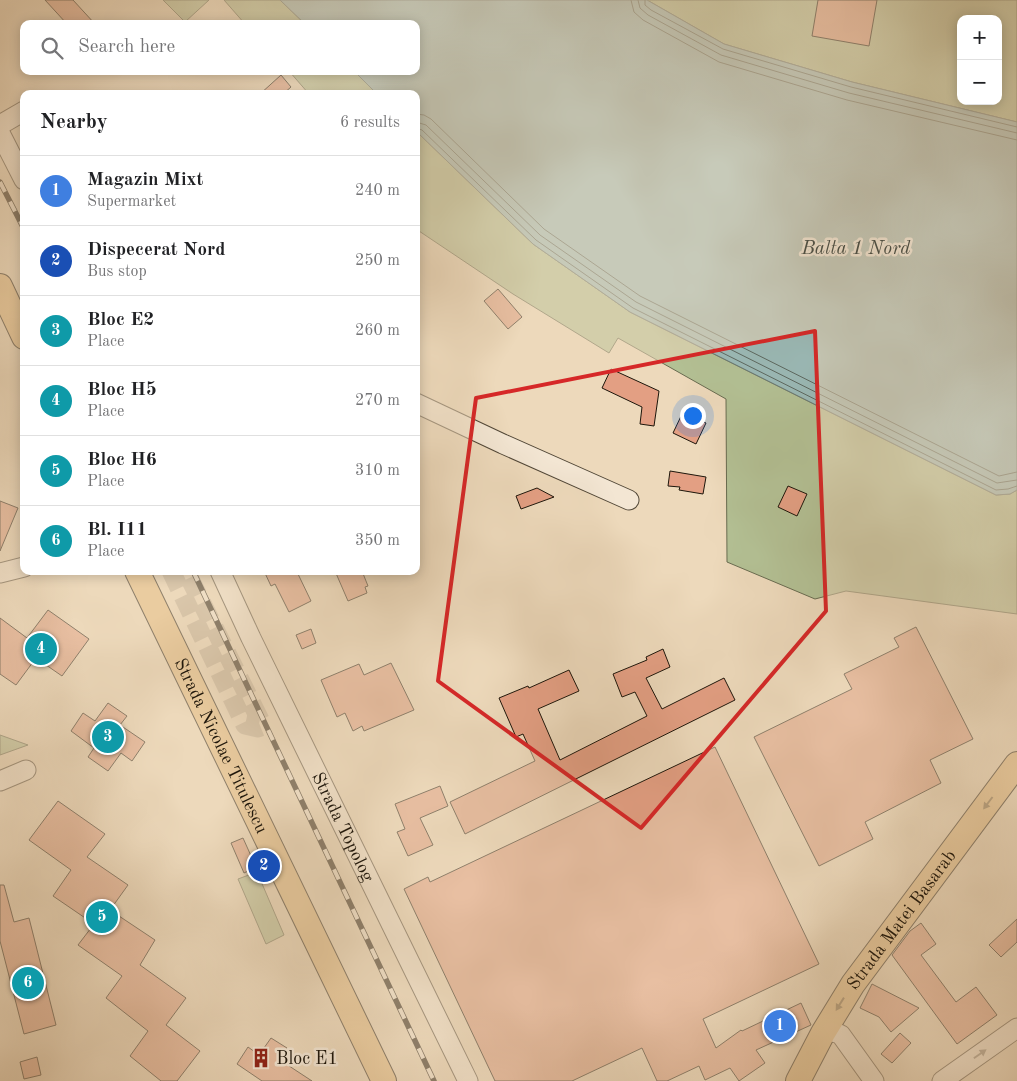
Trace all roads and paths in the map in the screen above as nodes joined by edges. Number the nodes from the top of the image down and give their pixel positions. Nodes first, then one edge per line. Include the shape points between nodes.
1 (20, 117) edge
2 (0, 125) edge
3 (0, 133) edge
4 (20, 172) edge
5 (0, 286) edge
6 (20, 328) edge
7 (420, 404) edge
8 (629, 500) dead end
9 (20, 568) edge
10 (0, 573) edge
11 (139, 575) edge
12 (222, 575) edge
13 (1017, 764) edge
14 (26, 770) dead end
15 (0, 780) edge
16 (1017, 1028) edge
17 (823, 1033) junction
18 (384, 1081) edge
19 (468, 1081) edge
20 (798, 1081) edge
21 (874, 1081) edge
22 (942, 1081) edge

1 - 2 street
3 - 4 street
5 - 6 main road
7 - 8 street
9 - 10 street
11 - 18 main road, Strada Nicolae Titulescu
12 - 19 street, Strada Topolog
13 -> 17 main road, Strada Matei Basarab via 873,955
14 - 15 street
22 -> 16 street
17 - 20 main road, Strada Matei Basarab
17 - 21 street via 837,1032 841,1035

